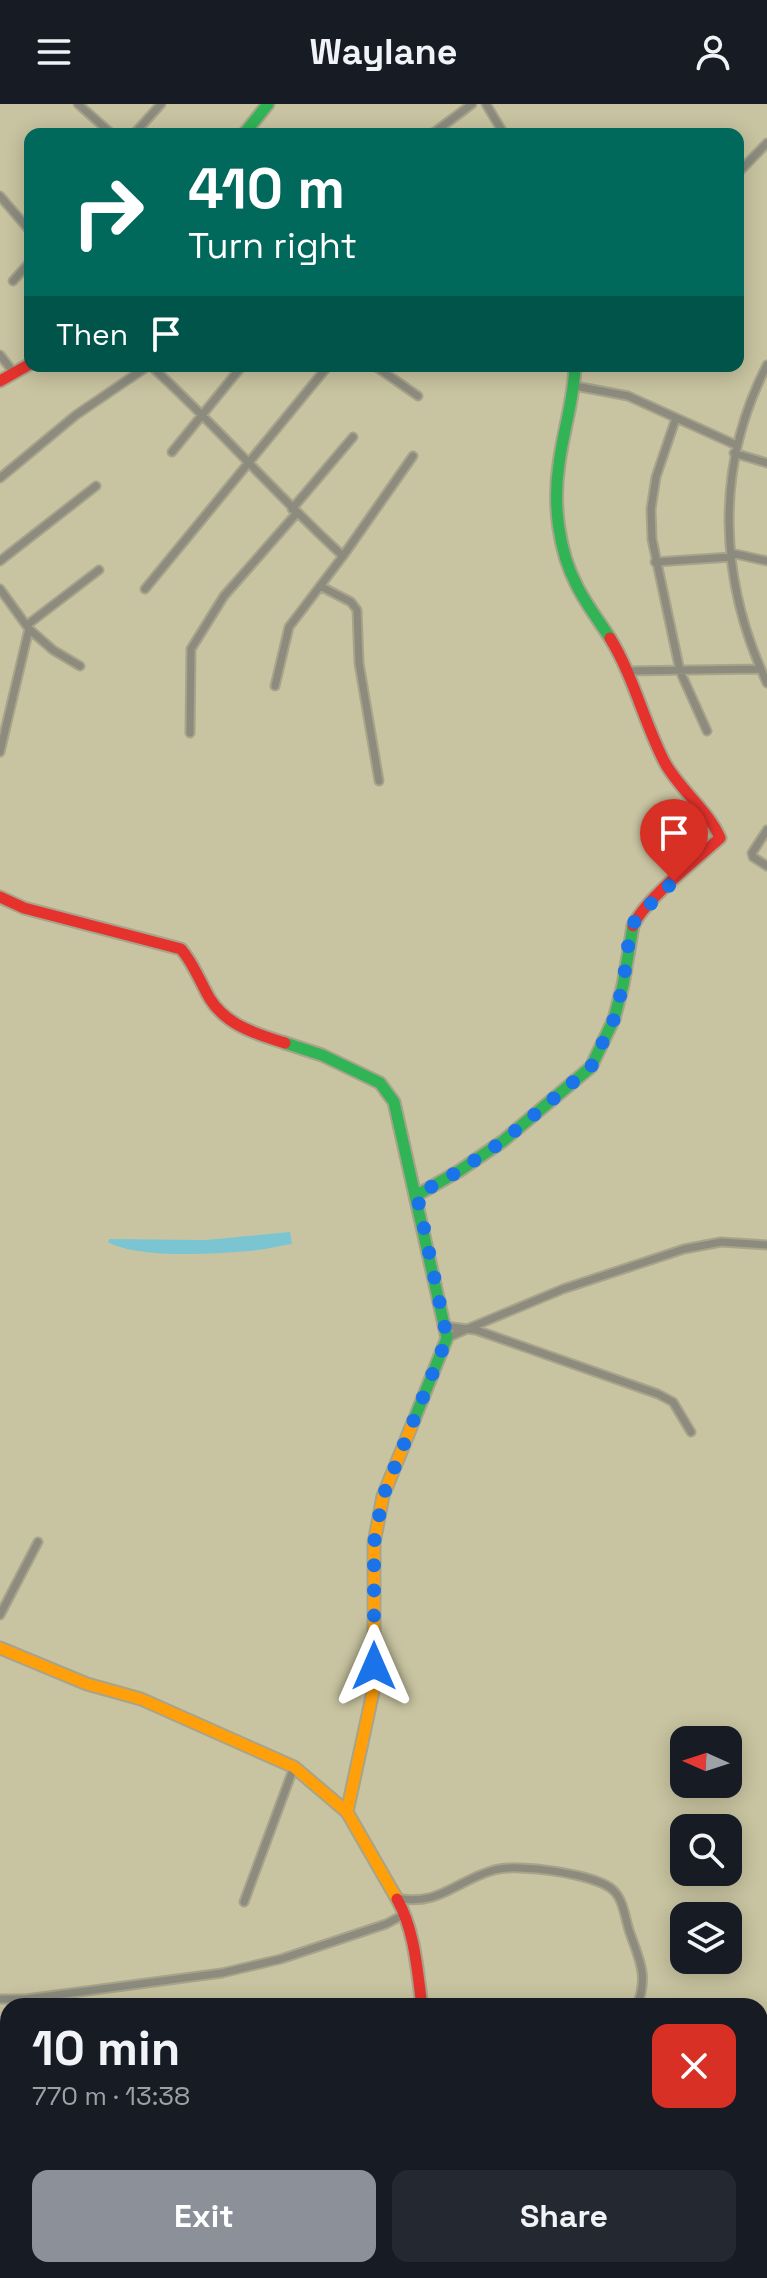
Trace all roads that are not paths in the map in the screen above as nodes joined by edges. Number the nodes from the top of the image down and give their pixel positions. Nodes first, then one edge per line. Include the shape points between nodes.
1 (78, 104) edge
2 (161, 104) edge
3 (268, 104) edge
4 (472, 104) edge
5 (486, 104) edge
6 (105, 128) edge
7 (139, 128) edge
8 (249, 128) edge
9 (440, 128) edge
10 (500, 128) edge
11 (767, 143) edge
12 (744, 167) edge
13 (0, 196) edge
14 (24, 224) edge
15 (24, 269) edge
16 (13, 281) dead end
17 (0, 355) edge
18 (767, 365) edge
19 (24, 367) edge
20 (140, 372) edge
21 (156, 372) edge
22 (237, 372) edge
23 (323, 372) edge
24 (384, 372) edge
25 (575, 372) edge
26 (14, 373) junction
27 (0, 381) edge
28 (575, 386) junction
29 (418, 396) dead end
30 (204, 415) junction
31 (676, 418) junction
32 (353, 437) dead end
33 (735, 449) junction
34 (172, 452) dead end
35 (413, 456) dead end
36 (767, 463) edge
37 (249, 465) junction
38 (0, 478) edge
39 (96, 486) dead end
40 (294, 512) junction
41 (732, 555) junction
42 (343, 556) junction
43 (0, 561) edge
44 (767, 561) edge
45 (655, 562) junction
46 (99, 570) dead end
47 (320, 586) junction
48 (0, 589) edge
49 (145, 589) dead end
50 (28, 627) junction
51 (80, 666) dead end
52 (761, 669) junction
53 (625, 671) junction
54 (680, 671) junction
55 (767, 683) edge
56 (275, 686) dead end
57 (707, 731) dead end
58 (190, 733) dead end
59 (0, 752) edge
60 (379, 781) dead end
61 (767, 830) edge
62 (767, 866) edge
63 (0, 897) edge
64 (417, 1195) junction
65 (767, 1245) edge
66 (467, 1329) junction
67 (446, 1332) junction
68 (691, 1432) dead end
69 (38, 1542) dead end
70 (0, 1615) edge
71 (0, 1648) edge
72 (294, 1767) junction
73 (347, 1812) junction
74 (396, 1898) junction
75 (244, 1902) dead end
76 (405, 1914) junction
77 (34, 1998) edge
78 (421, 1998) edge
79 (639, 1998) edge

1 - 6 street
2 - 7 street
3 - 8 main road
4 - 9 street
5 - 10 street
11 - 12 street
13 - 14 street
15 - 16 street
17 - 26 street
18 - 33 street
19 - 26 main road
20 - 38 street via 76,415
21 - 30 street
22 - 30 street
23 - 37 street
24 - 29 street
25 - 28 main road
26 - 27 main road
28 - 31 street via 628,396
28 - 53 main road via 558,464 566,561
30 - 34 street
30 - 37 street
31 - 33 street
31 - 45 street via 654,488
32 - 40 street
33 - 36 street
33 - 41 street via 728,506
35 - 42 street
37 - 40 street
37 - 49 street
39 - 43 street
40 - 42 street
40 - 58 street via 224,596 191,649
41 - 44 street
41 - 45 street
41 - 52 street via 751,649
42 - 47 street
45 - 54 street
46 - 50 street
47 - 56 street via 289,627
47 - 60 street via 357,610 359,663
48 - 50 street
50 - 51 street
50 - 59 street
52 - 54 street
52 - 55 street
53 - 54 street
53 - 64 main road via 647,729 676,781 720,838 636,918 614,1019 591,1067 503,1141
54 - 57 street
61 - 62 street via 752,853
63 - 64 main road via 181,949 211,1001 231,1022 380,1083 394,1102
64 - 67 main road
65 - 66 street via 721,1242 684,1249 563,1289
66 - 67 street
66 - 68 street via 658,1394 673,1402
67 - 73 main road via 378,1515 374,1687
69 - 70 street
71 - 72 main road via 87,1684 141,1699
72 - 73 main road
72 - 75 street
73 - 74 main road
74 - 76 main road
74 - 79 street via 427,1900 498,1868 532,1867 612,1888 645,1979
76 - 77 street via 281,1959 222,1973
76 - 78 main road

